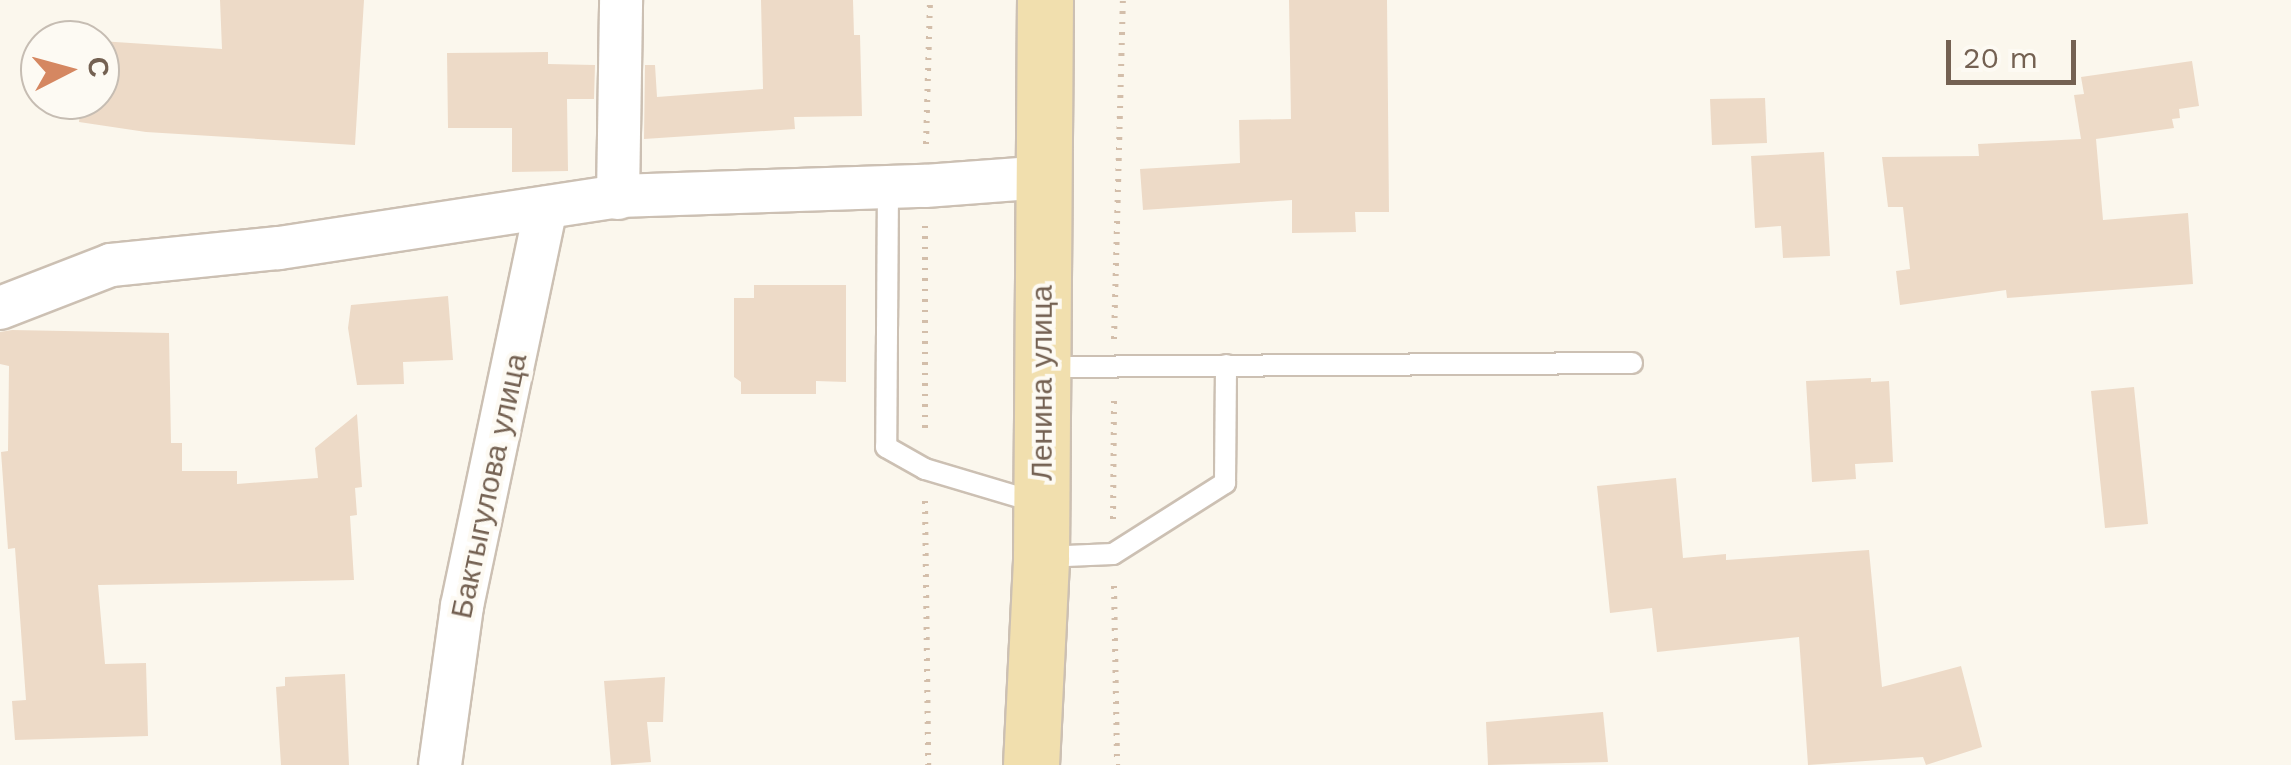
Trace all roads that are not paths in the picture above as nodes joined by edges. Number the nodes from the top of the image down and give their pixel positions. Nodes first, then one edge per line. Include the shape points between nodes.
1 (621, 0) edge
2 (1044, 0) edge
3 (1044, 177) junction
4 (906, 187) junction
5 (618, 198) junction
6 (546, 208) junction
7 (0, 308) edge
8 (1632, 363) dead end
9 (1226, 364) junction
10 (1042, 367) junction
11 (1041, 503) junction
12 (1041, 557) junction
13 (440, 765) edge
14 (1031, 765) edge

1 - 5 street
2 - 3 main road, Ленина улица
3 - 4 street
3 - 10 main road, Ленина улица
4 - 5 street
4 - 11 lane via 886,447 925,469
5 - 6 street
6 - 7 street via 111,266
6 - 13 street, Бактыгулова улица via 462,606
8 - 9 lane
9 - 10 lane
9 - 12 lane via 1225,483 1113,554
10 - 11 main road, Ленина улица
11 - 12 main road, Ленина улица
12 - 14 main road, Ленина улица

